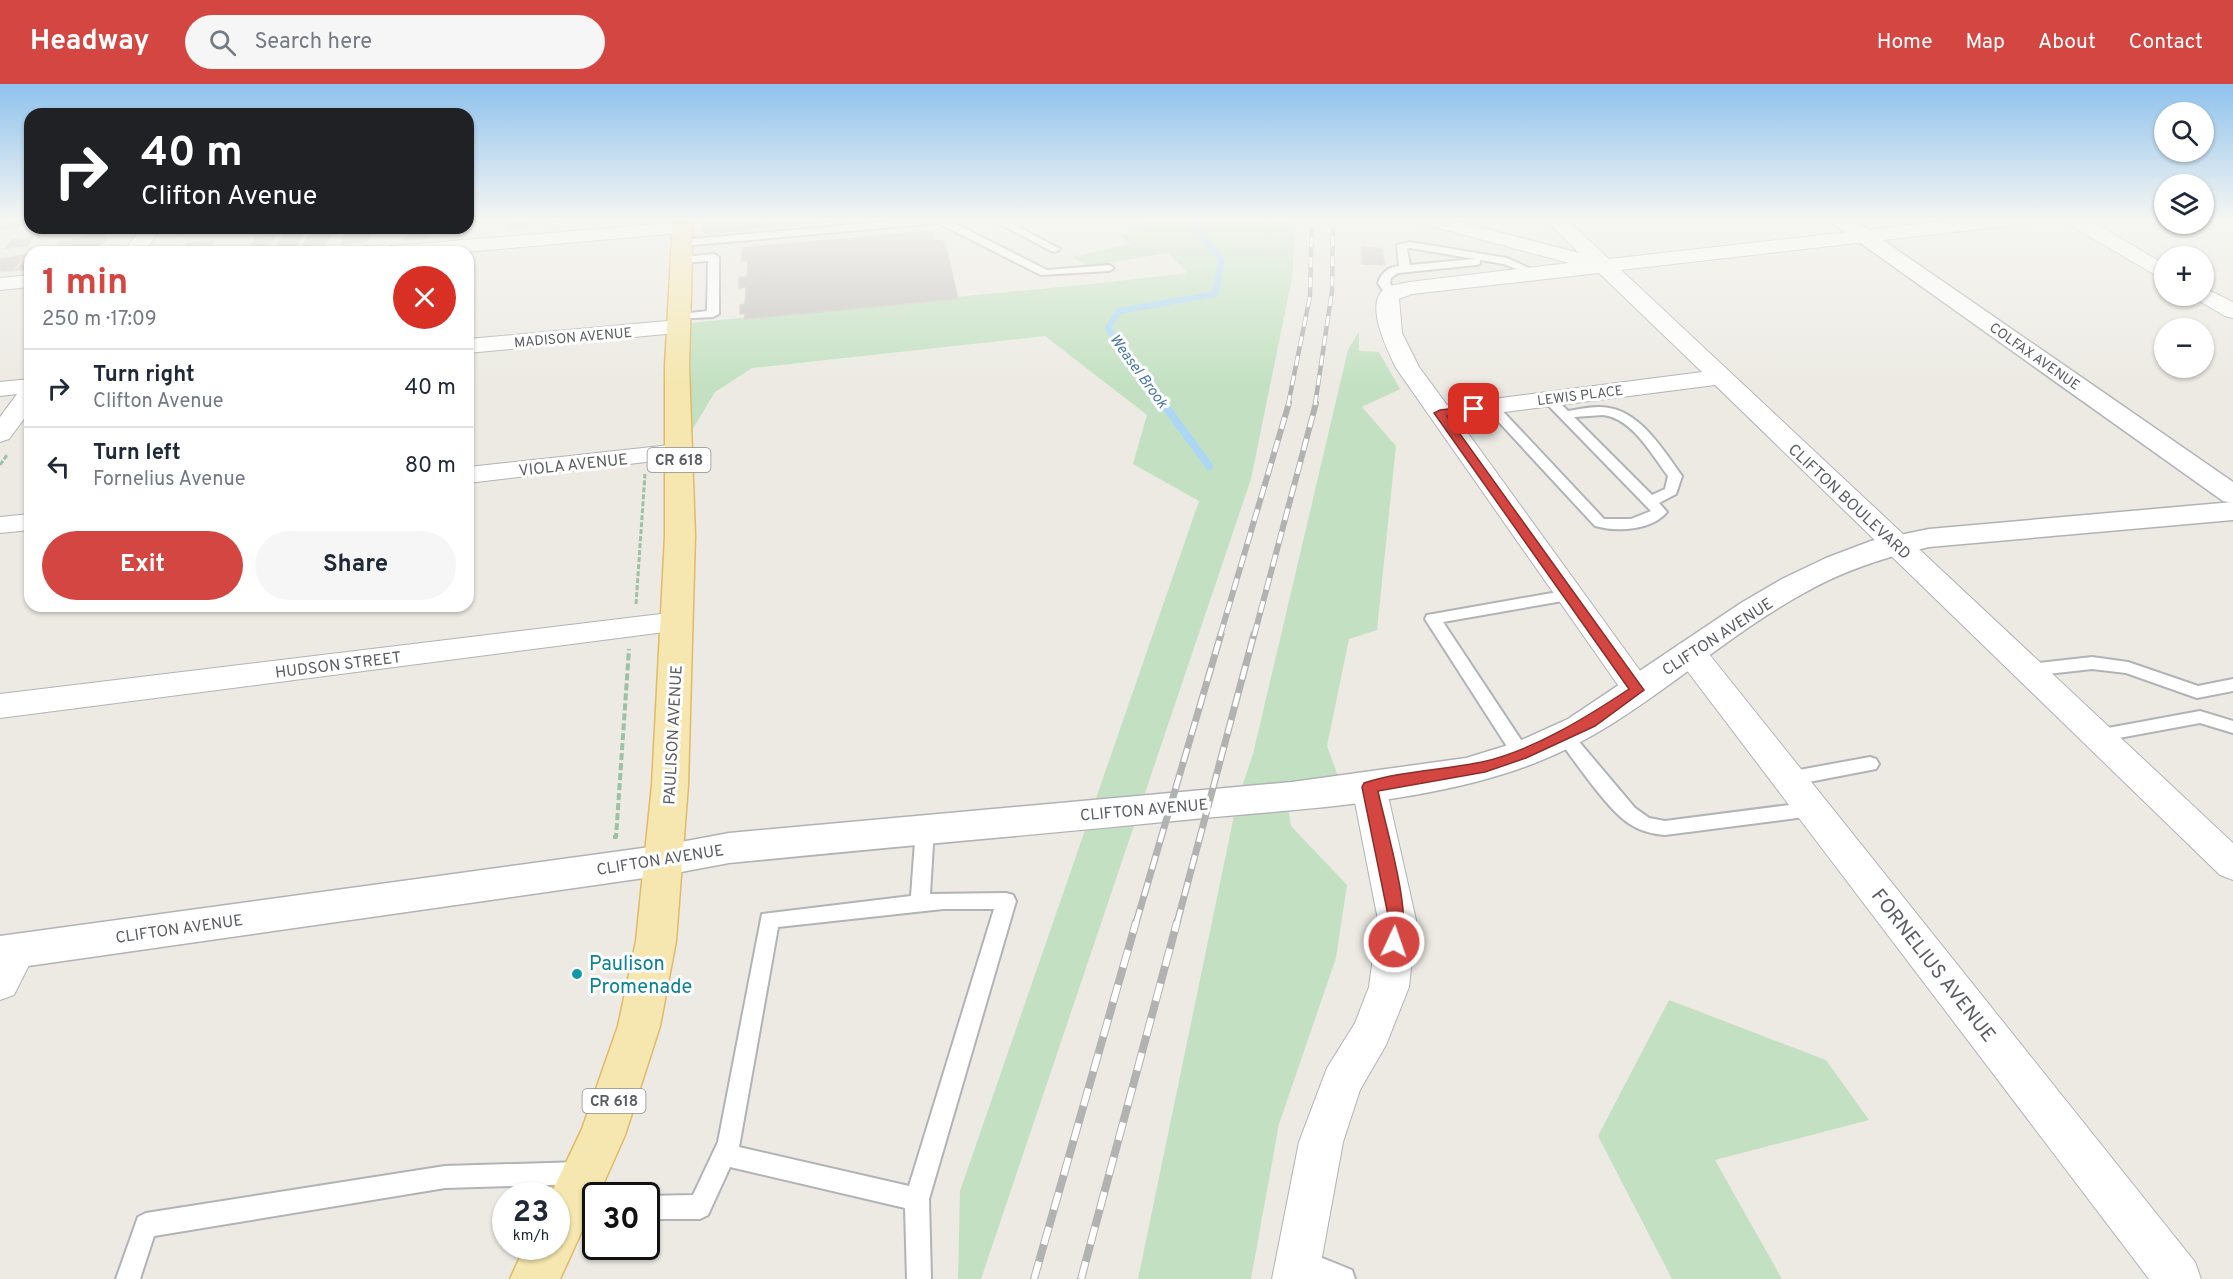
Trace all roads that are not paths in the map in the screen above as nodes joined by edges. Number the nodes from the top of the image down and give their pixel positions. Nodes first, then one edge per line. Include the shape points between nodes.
1 (680, 274) edge
2 (1389, 274) edge
3 (1536, 274) edge
4 (1614, 274) edge
5 (1917, 274) edge
6 (24, 282) edge
7 (0, 284) edge
8 (1391, 294) junction
9 (2214, 300) edge
10 (2233, 311) edge
11 (678, 322) junction
12 (474, 345) edge
13 (1720, 377) junction
14 (24, 387) edge
15 (0, 389) edge
16 (24, 402) edge
17 (1491, 407) junction
18 (1556, 407) junction
19 (1440, 413) junction
20 (0, 434) edge
21 (679, 452) junction
22 (474, 474) edge
23 (2233, 495) edge
24 (1649, 502) junction
25 (2233, 511) edge
26 (24, 523) edge
27 (0, 525) edge
28 (1896, 544) junction
29 (1569, 595) junction
30 (677, 622) junction
31 (1690, 652) junction
32 (2029, 670) junction
33 (2233, 685) edge
34 (1638, 690) junction
35 (2197, 692) junction
36 (0, 706) edge
37 (2200, 717) junction
38 (2233, 727) edge
39 (1564, 735) junction
40 (2097, 736) junction
41 (1521, 754) junction
42 (1870, 764) dead end
43 (1788, 779) junction
44 (1369, 787) junction
45 (1812, 809) junction
46 (925, 828) junction
47 (665, 860) junction
48 (2233, 865) edge
49 (920, 903) junction
50 (6, 962) edge
51 (724, 1155) junction
52 (916, 1199) junction
53 (660, 1207) edge
54 (571, 1214) edge
55 (1297, 1270) edge
56 (128, 1279) edge
57 (534, 1279) edge
58 (919, 1279) edge
59 (1343, 1279) edge
60 (2178, 1279) edge

1 - 11 main road, PAULISON AVENUE / CR 618
2 - 8 lane via 1384,283
3 - 8 street via 1409,288
4 - 13 street, CLIFTON BOULEVARD
5 - 23 main road, COLFAX AVENUE
6 - 7 street
8 - 19 street via 1388,316 1397,350
9 - 10 street
11 - 12 street, MADISON AVENUE
11 - 21 main road, PAULISON AVENUE / CR 618
13 - 18 street, LEWIS PLACE
13 - 28 street, CLIFTON BOULEVARD
14 - 15 street
16 - 20 street
17 - 18 street, LEWIS PLACE
17 - 19 street, LEWIS PLACE
17 - 24 lane via 1600,523 1643,522 1660,512
18 - 24 lane
18 - 24 lane via 1617,413 1631,423 1675,476 1671,491
19 - 29 street
21 - 22 street, VIOLA AVENUE
21 - 30 main road, PAULISON AVENUE / CR 618
25 - 28 main road, CLIFTON AVENUE
26 - 27 street
28 - 31 main road, CLIFTON AVENUE via 1849,560 1795,586
28 - 32 street, CLIFTON BOULEVARD
29 - 34 street
29 - 41 lane via 1433,619
30 - 36 street, HUDSON STREET
30 - 47 main road, PAULISON AVENUE / CR 618
31 - 34 main road, CLIFTON AVENUE
31 - 43 street, FORNELIUS AVENUE
32 - 35 lane via 2092,663 2128,668
32 - 40 street, CLIFTON BOULEVARD
33 - 35 lane
34 - 39 main road, CLIFTON AVENUE via 1590,723
35 - 37 lane via 2203,706
37 - 38 lane
37 - 40 lane
39 - 41 main road, CLIFTON AVENUE
39 - 45 lane via 1632,818 1648,826 1665,828
40 - 48 street, CLIFTON BOULEVARD
41 - 44 main road, CLIFTON AVENUE via 1485,766
42 - 43 lane
43 - 45 street, FORNELIUS AVENUE
44 - 46 main road, CLIFTON AVENUE
44 - 55 street via 1397,920 1389,987 1372,1032 1342,1082 1321,1142
45 - 60 street, FORNELIUS AVENUE
46 - 47 main road, CLIFTON AVENUE via 729,848
46 - 49 lane
47 - 50 main road, CLIFTON AVENUE
47 - 54 main road, PAULISON AVENUE / CR 618 via 656,941 639,1026
49 - 51 lane via 769,920
49 - 52 lane via 1006,901
51 - 52 lane
51 - 53 lane via 700,1207
52 - 58 lane
54 - 56 lane via 445,1177 146,1225
54 - 57 main road, PAULISON AVENUE / CR 618
55 - 59 lane

